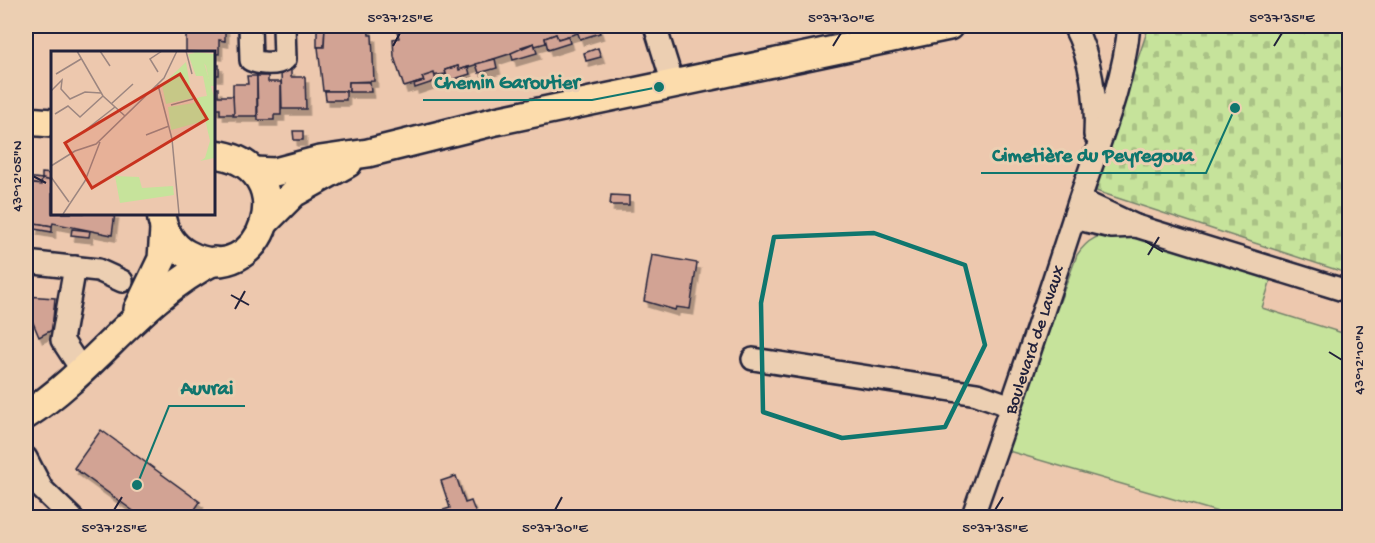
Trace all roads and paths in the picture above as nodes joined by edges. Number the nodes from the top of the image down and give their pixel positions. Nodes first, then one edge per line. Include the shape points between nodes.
1 (250, 26) edge
2 (284, 26) edge
3 (655, 26) edge
4 (949, 26) edge
5 (1074, 26) edge
6 (1129, 26) edge
7 (1090, 72) junction
8 (1120, 76) junction
9 (673, 84) junction
10 (26, 121) edge
11 (51, 123) edge
12 (368, 153) junction
13 (214, 154) edge
14 (1093, 160) junction
15 (254, 171) junction
16 (1077, 209) junction
17 (162, 221) edge
18 (266, 221) junction
19 (214, 261) junction
20 (26, 262) edge
21 (75, 267) junction
22 (122, 281) dead end
23 (1350, 292) edge
24 (132, 322) junction
25 (753, 359) dead end
26 (81, 369) junction
27 (1011, 406) junction
28 (26, 415) edge
29 (26, 458) edge
30 (72, 518) edge
31 (972, 518) edge

1 - 2 street via 251,60 256,62 285,59
3 - 9 street
4 - 9 main road
5 - 7 street, Boulevard de Lavaux
6 - 8 street, Boulevard de Lavaux
7 - 8 street
7 - 14 street, Boulevard de Lavaux via 1096,111
8 - 14 street, Boulevard de Lavaux
9 - 12 main road
10 - 11 main road
12 - 15 main road via 275,171
12 - 18 main road via 294,193
13 - 15 main road via 234,158
14 - 16 street, Boulevard de Lavaux
15 - 18 main road via 266,194
16 - 23 street
16 - 27 street, Boulevard de Lavaux
17 - 19 main road via 173,242 184,252
17 - 24 main road via 162,259
18 - 19 main road via 247,250 231,259
19 - 24 main road via 190,273
20 - 21 street
21 - 22 street via 98,270
21 - 26 street via 62,340
24 - 26 main road
25 - 27 street via 977,394
26 - 28 main road
27 - 31 street, Boulevard de Lavaux
29 - 30 street via 42,489

